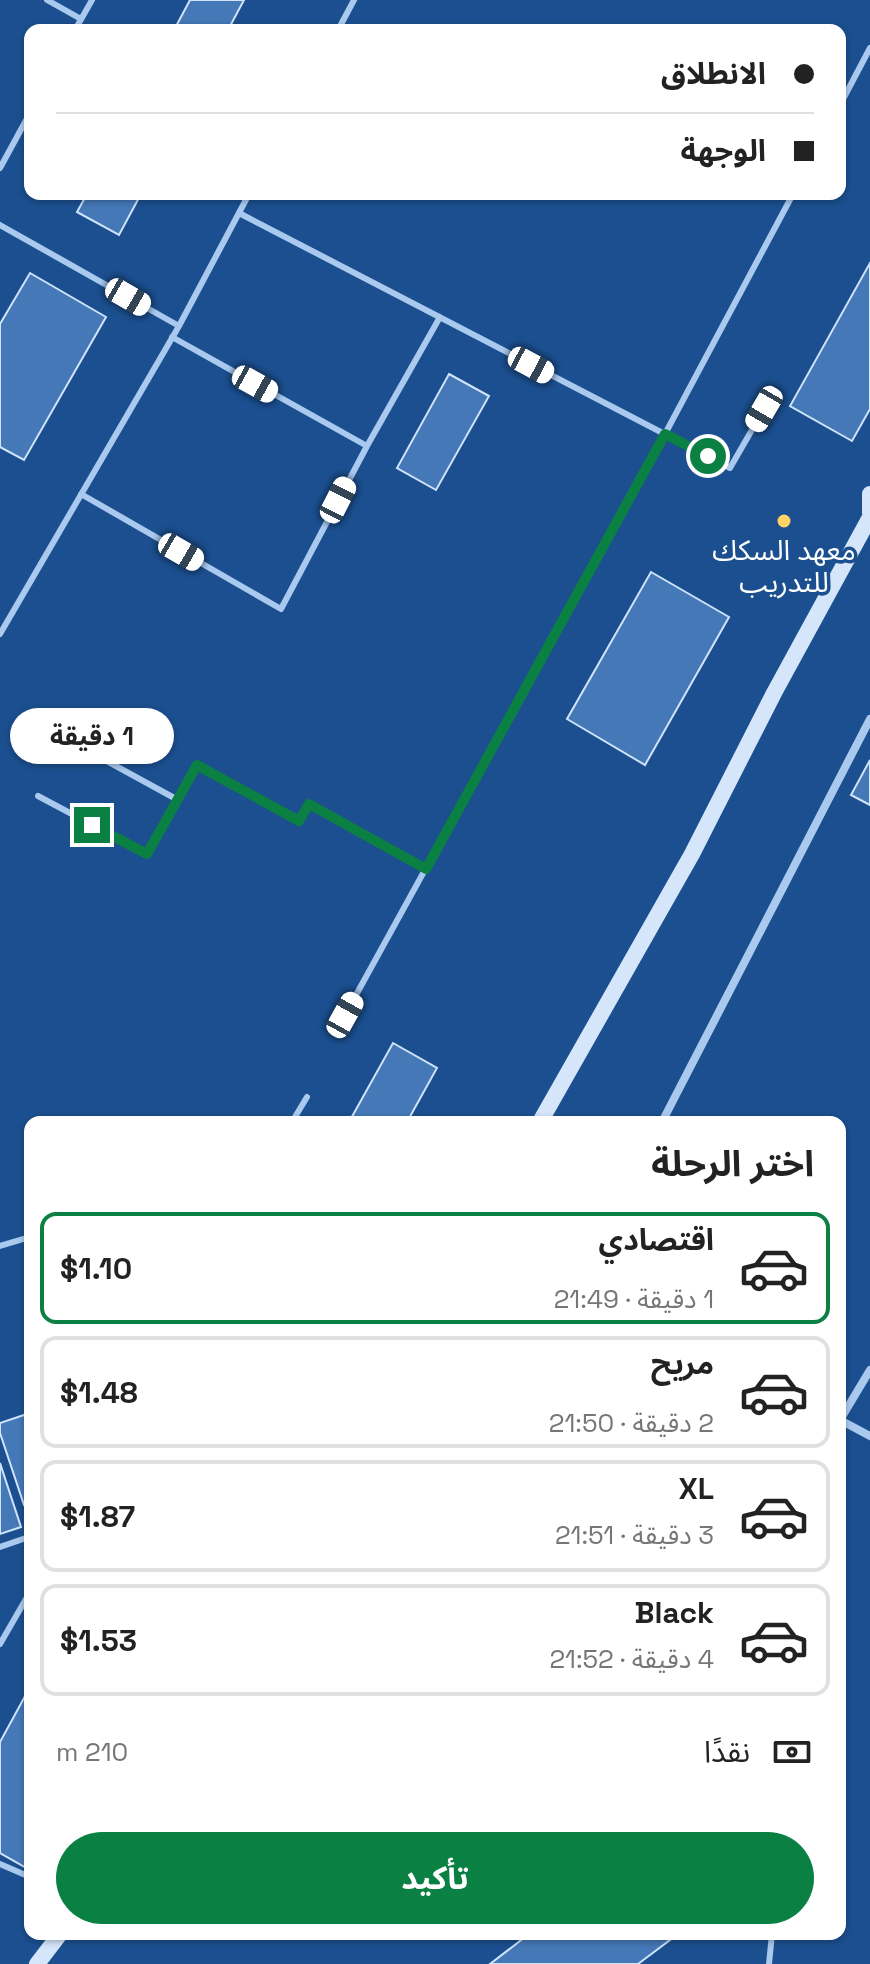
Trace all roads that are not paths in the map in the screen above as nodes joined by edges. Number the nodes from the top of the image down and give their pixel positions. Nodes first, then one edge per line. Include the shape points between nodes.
1 (47, 0) edge
2 (92, 0) edge
3 (354, 0) edge
4 (81, 19) junction
5 (78, 24) edge
6 (341, 24) edge
7 (870, 48) edge
8 (846, 94) edge
9 (24, 124) edge
10 (0, 168) edge
11 (246, 200) edge
12 (790, 200) edge
13 (239, 213) junction
14 (0, 225) edge
15 (440, 317) junction
16 (179, 326) junction
17 (172, 337) junction
18 (764, 409) dead end
19 (665, 434) junction
20 (367, 446) junction
21 (81, 494) junction
22 (870, 494) edge
23 (870, 515) edge
24 (0, 634) edge
25 (870, 719) edge
26 (72, 742) dead end
27 (38, 796) dead end
28 (178, 800) junction
29 (426, 869) junction
30 (345, 1015) dead end
31 (307, 1097) dead end
32 (296, 1116) edge
33 (543, 1116) edge
34 (665, 1116) edge
35 (24, 1239) edge
36 (0, 1246) edge
37 (870, 1370) edge
38 (846, 1410) edge
39 (846, 1423) edge
40 (870, 1436) edge
41 (24, 1539) edge
42 (0, 1547) edge
43 (24, 1602) edge
44 (0, 1644) edge
45 (0, 1864) edge
46 (24, 1874) edge
47 (55, 1940) edge
48 (771, 1940) edge
49 (37, 1964) edge
50 (769, 1964) edge

1 - 4 lane
2 - 4 lane
3 - 6 lane
4 - 5 lane
7 - 8 lane
9 - 10 lane
11 - 13 lane
12 - 19 lane
13 - 15 lane
13 - 16 lane
14 - 16 lane
15 - 19 lane
15 - 20 lane
16 - 17 lane
17 - 20 lane
17 - 21 lane
18 - 19 lane via 730,468
19 - 29 lane
20 - 21 lane via 281,609
21 - 24 lane
22 - 23 street
23 - 33 street via 692,854
25 - 34 street
26 - 28 lane
27 - 28 lane via 147,854
28 - 29 lane via 197,765 299,821 309,804
29 - 30 lane
31 - 32 lane
35 - 36 lane
37 - 38 street
39 - 40 street
41 - 42 lane
43 - 44 lane
45 - 46 lane
47 - 49 street
48 - 50 lane

